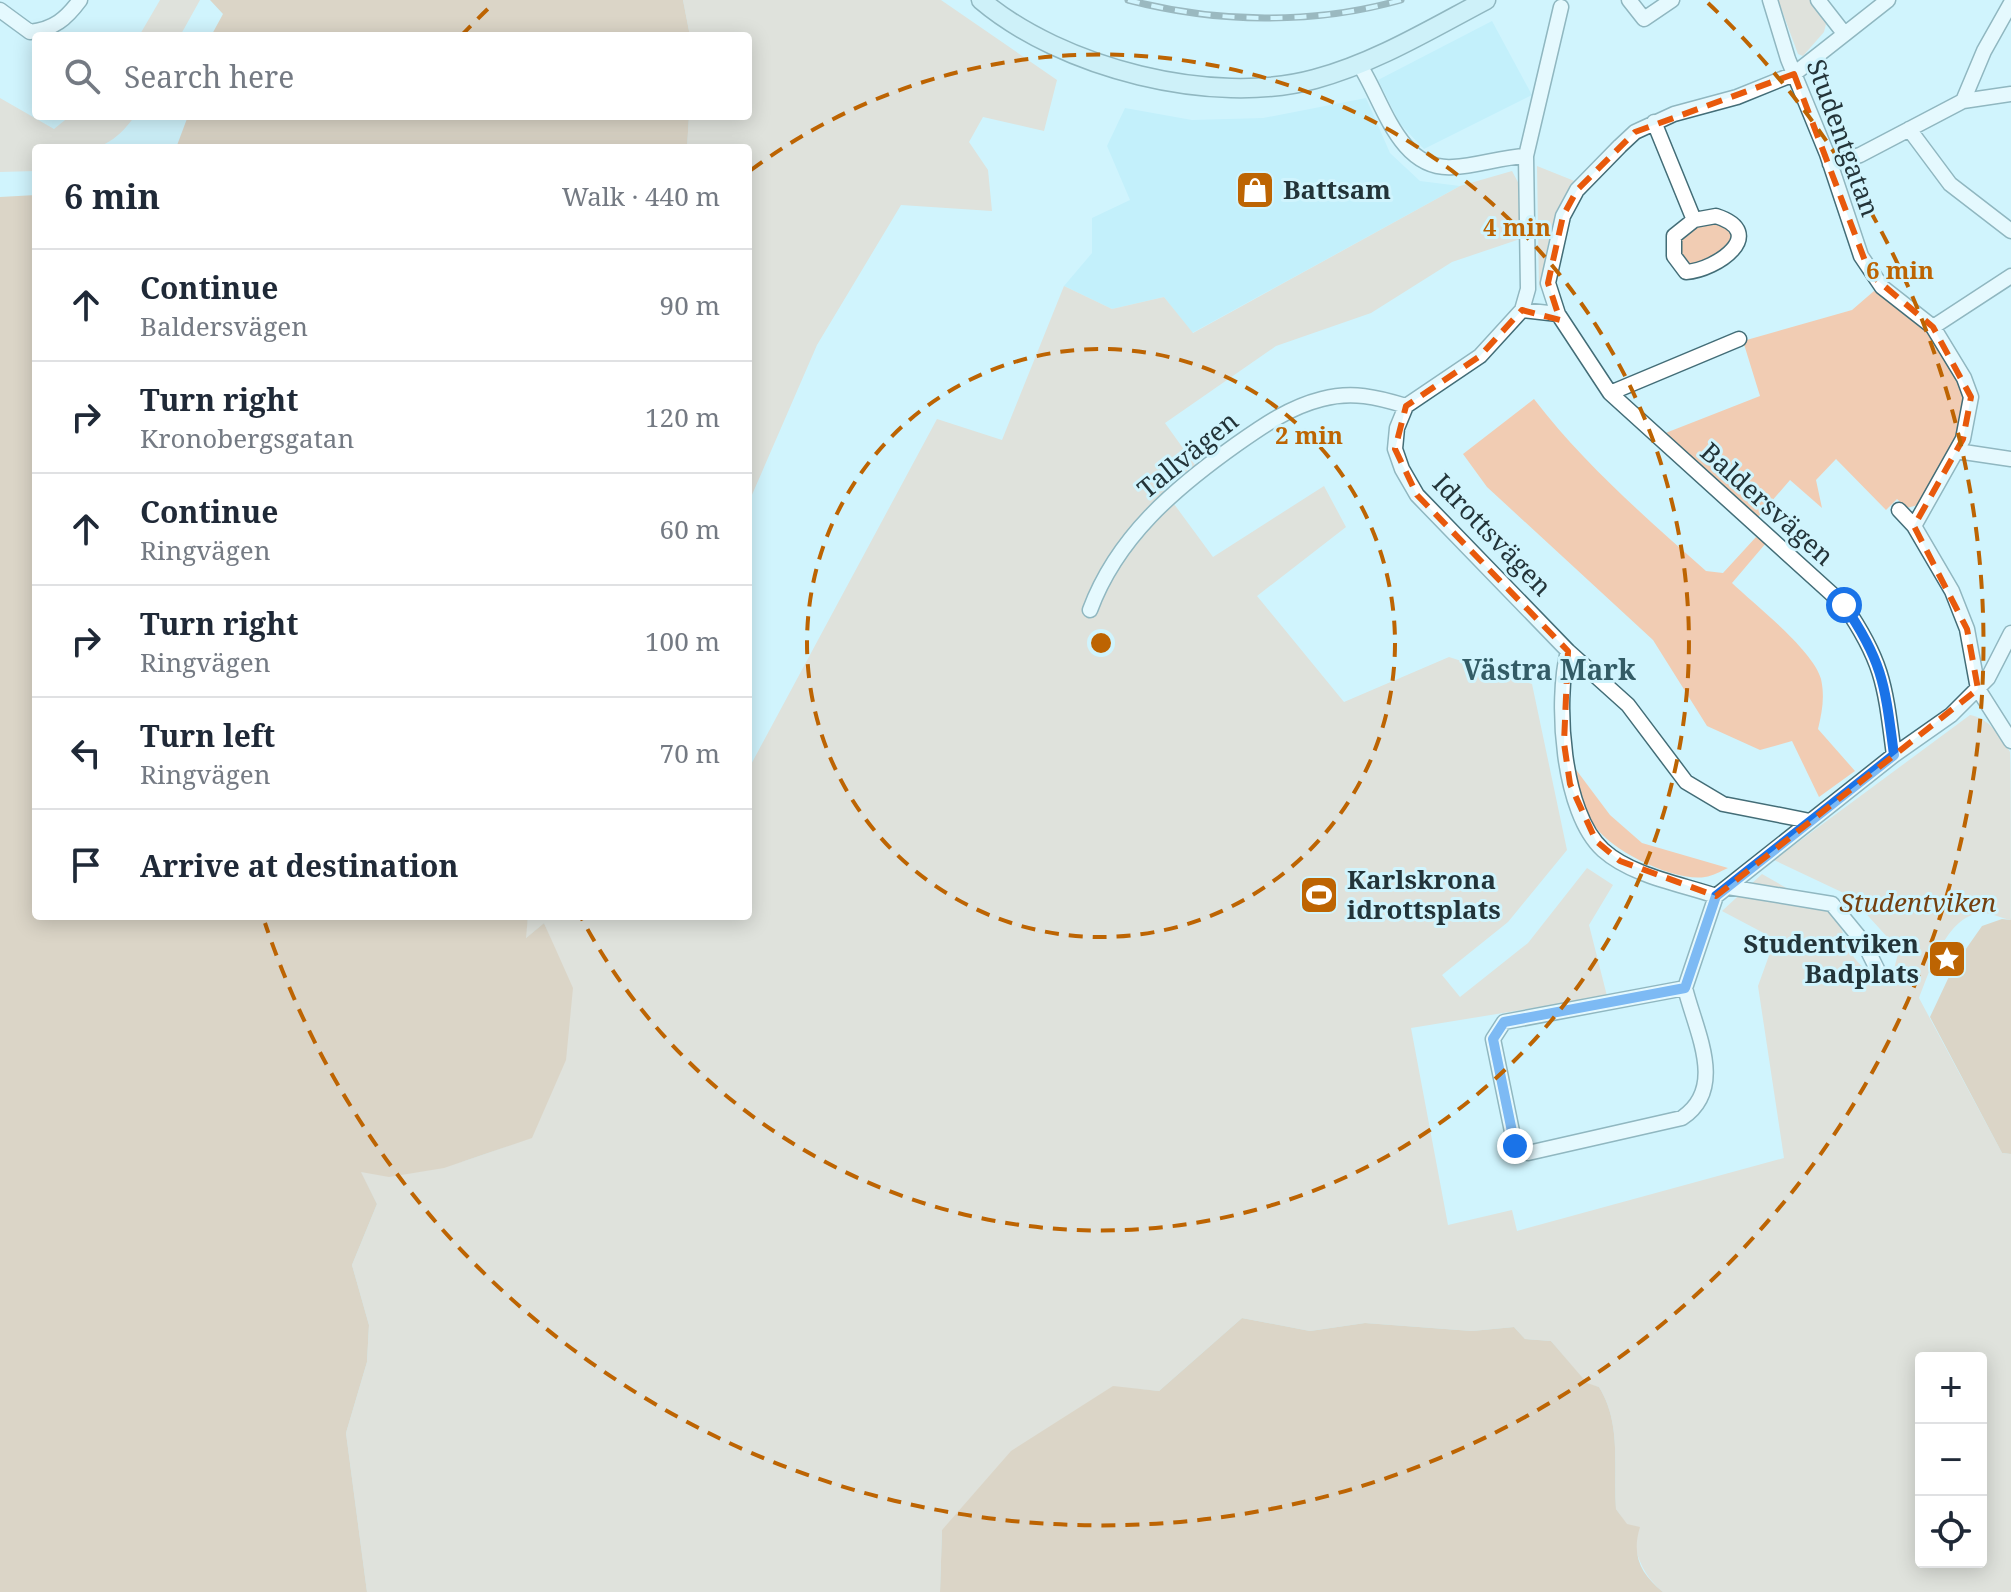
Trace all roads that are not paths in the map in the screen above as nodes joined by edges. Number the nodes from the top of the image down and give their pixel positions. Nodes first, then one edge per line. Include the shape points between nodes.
1 (80, 0) edge
2 (981, 0) edge
3 (1486, 0) edge
4 (1629, 0) edge
5 (1672, 0) edge
6 (1770, 0) edge
7 (1818, 0) edge
8 (1888, 0) edge
9 (2011, 3) edge
10 (1561, 7) dead end
11 (0, 10) edge
12 (1843, 32) junction
13 (1359, 64) junction
14 (1794, 74) junction
15 (2011, 94) edge
16 (1963, 101) junction
17 (1654, 122) junction
18 (1909, 129) junction
19 (1526, 156) junction
20 (1830, 164) junction
21 (1694, 220) junction
22 (2011, 231) edge
23 (2011, 276) edge
24 (1522, 310) junction
25 (1558, 314) junction
26 (1933, 327) junction
27 (1739, 339) dead end
28 (1610, 393) junction
29 (1406, 406) junction
30 (1957, 451) junction
31 (2011, 459) edge
32 (1899, 510) dead end
33 (1914, 526) junction
34 (1090, 610) dead end
35 (2011, 633) edge
36 (1568, 651) junction
37 (1978, 689) junction
38 (2011, 741) edge
39 (1894, 755) junction
40 (1810, 821) junction
41 (1722, 891) junction
42 (1879, 973) dead end
43 (1685, 988) junction

1 - 11 street via 47,30 30,32
2 - 13 main road via 1023,29 1094,62 1178,83 1271,87 1314,80
3 - 13 main road
4 - 5 street via 1644,19
6 - 14 street, Studentgatan
7 - 12 street
8 - 12 street
9 - 16 street
10 - 19 street
12 - 14 street
13 - 19 street via 1390,123 1423,161 1439,168
14 - 17 street
14 - 20 street, Studentgatan
15 - 16 street
16 - 18 street
17 - 21 street
17 - 25 street via 1620,146 1577,190 1563,216 1548,283
18 - 20 street
18 - 22 street via 1950,184
19 - 24 street via 1528,289
20 - 26 street, Studentgatan via 1870,274
21 - 21 street via 1674,236 1674,256 1686,272 1727,258 1738,238 1727,219
23 - 26 street
24 - 25 street
24 - 29 street via 1480,356
25 - 28 street, Baldersvägen
26 - 30 street, Studentgatan via 1971,397
27 - 28 street
28 - 39 street, Baldersvägen via 1844,605 1870,642 1885,681
29 - 34 street, Tallvägen via 1368,394 1324,398 1265,424 1177,488 1145,520 1100,584
29 - 36 street, Idrottsvägen via 1395,449 1417,495
30 - 31 street
30 - 33 street, Studentgatan
32 - 33 street
33 - 37 street via 1952,591 1967,629
35 - 37 street via 1998,663
36 - 40 street, Idrottsvägen via 1628,705 1686,782 1723,804
36 - 41 street via 1564,743 1570,784 1585,823 1603,850 1646,873
37 - 38 street
37 - 39 street
39 - 40 street
40 - 41 street
41 - 42 street via 1832,904 1864,943
41 - 43 street
43 - 43 street via 1504,1022 1493,1039 1515,1146 1528,1153 1682,1118 1696,1109 1709,1079

